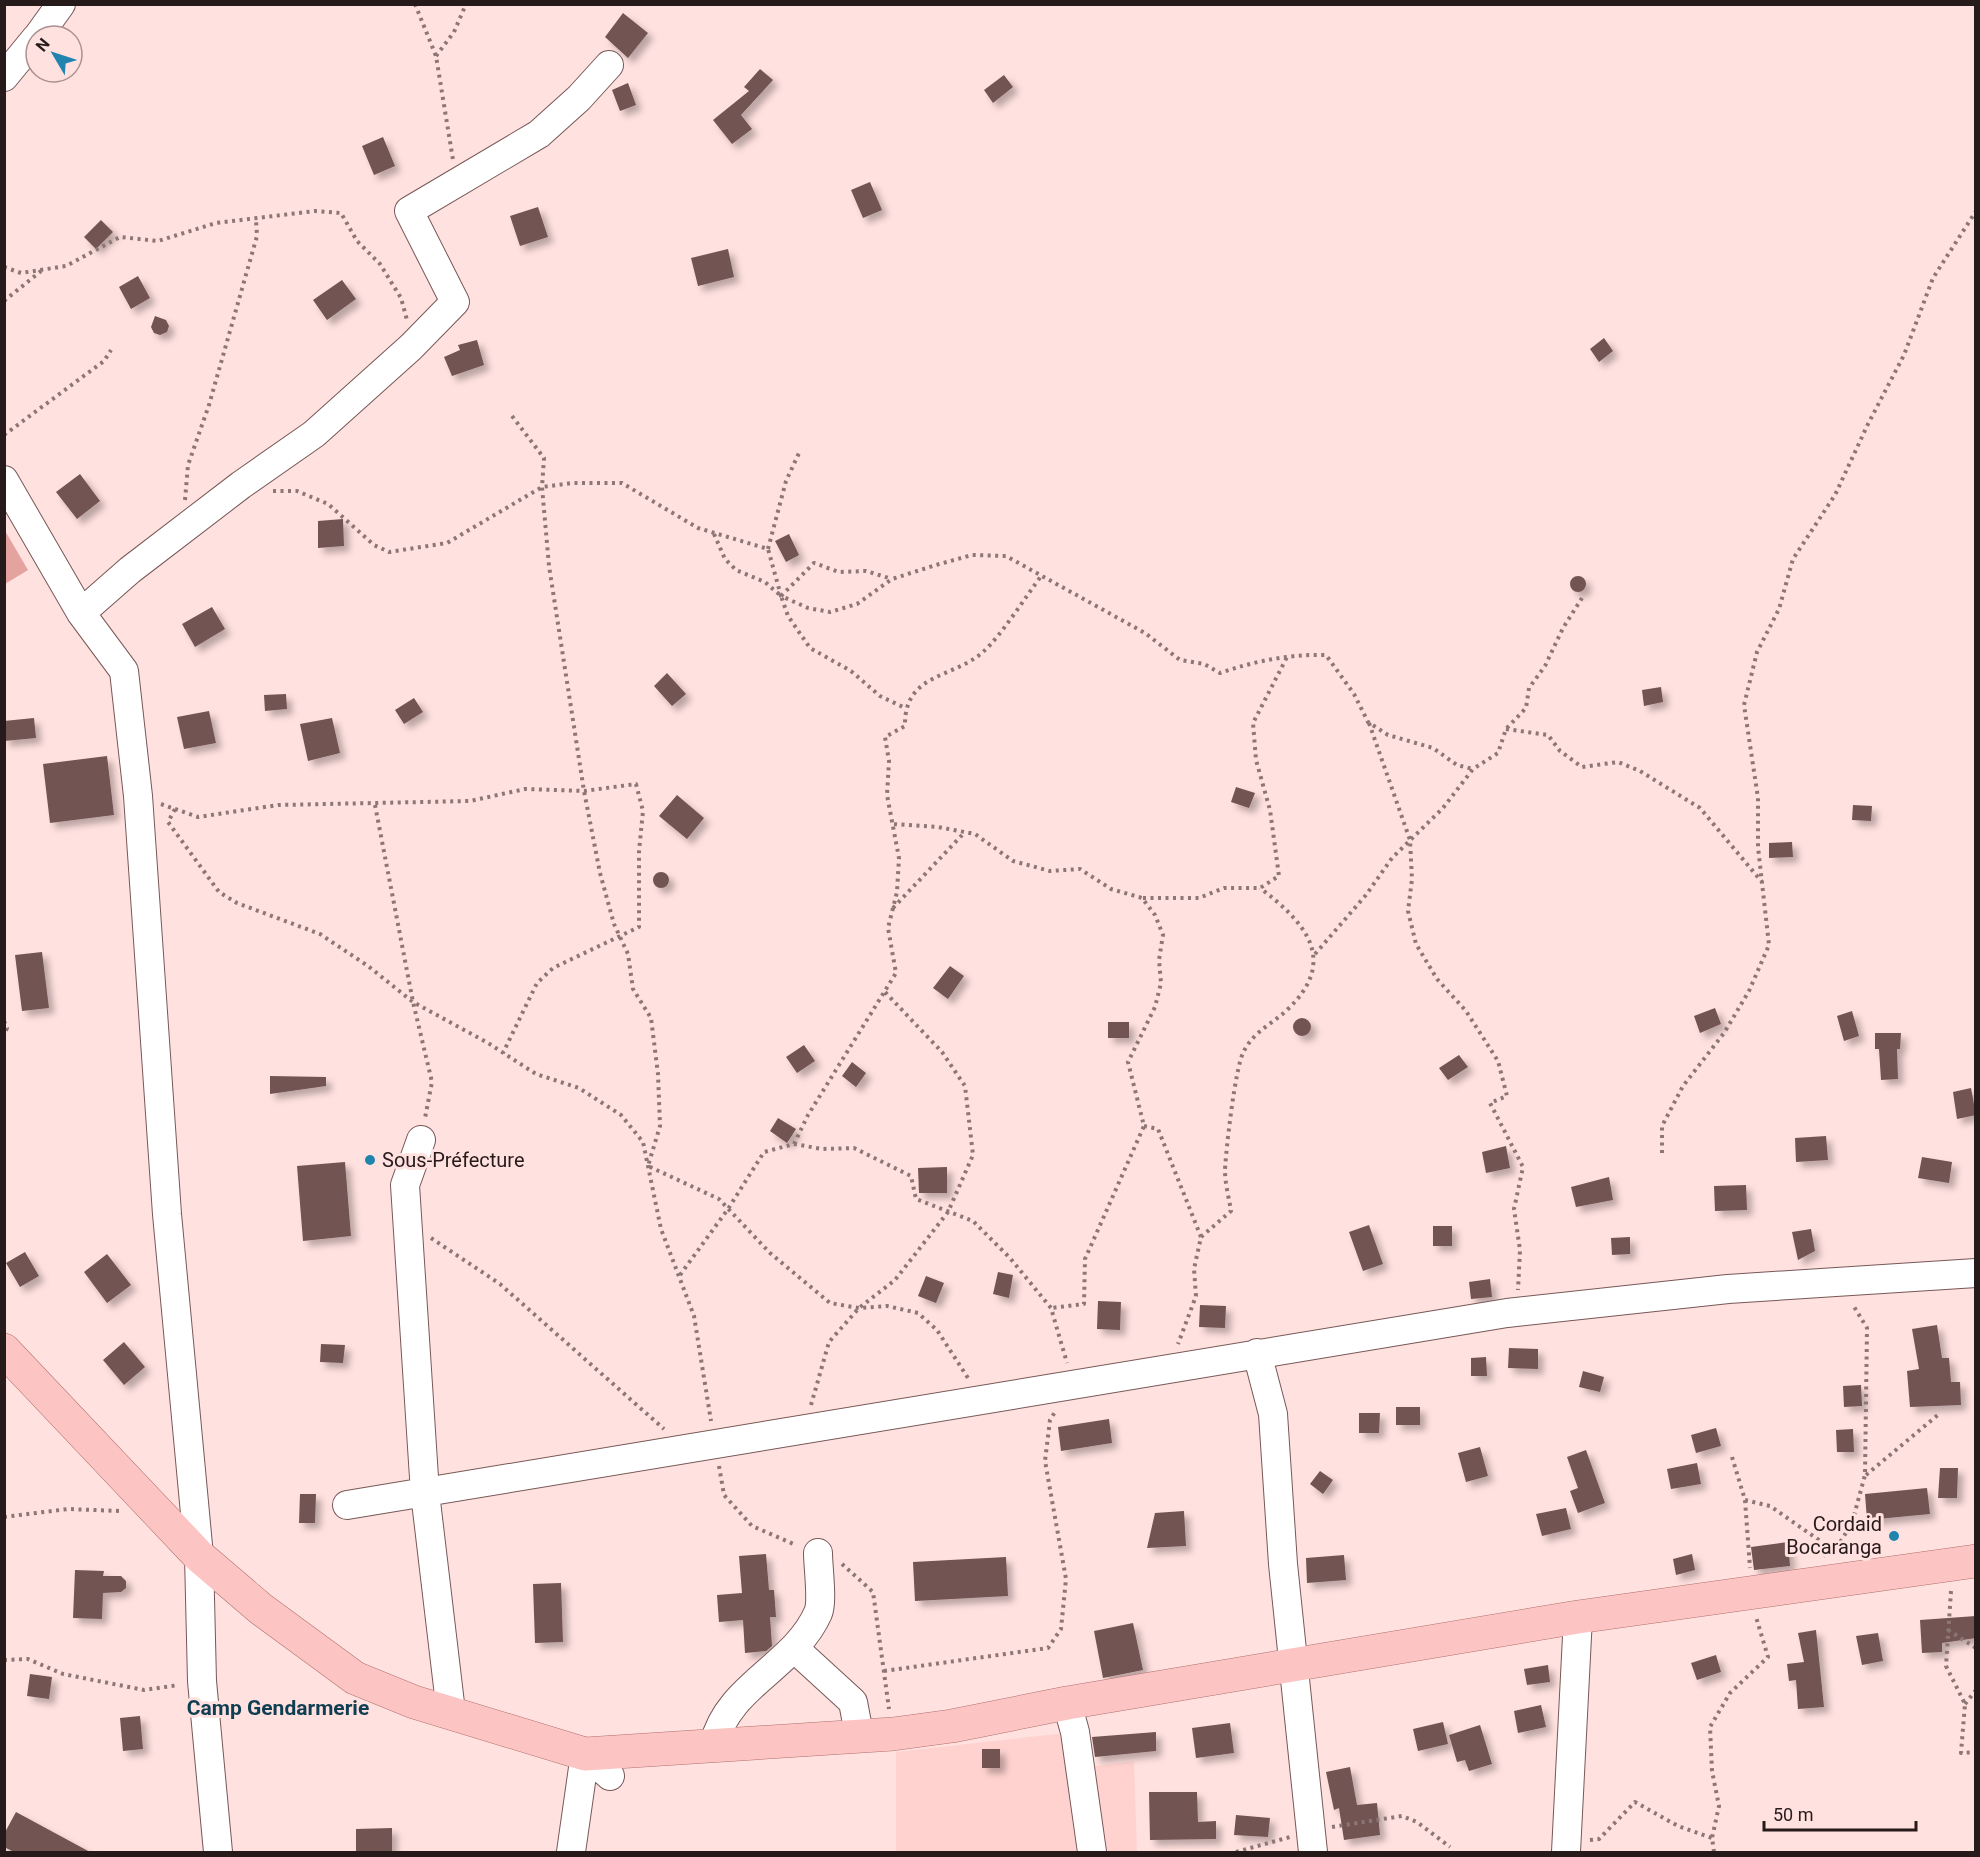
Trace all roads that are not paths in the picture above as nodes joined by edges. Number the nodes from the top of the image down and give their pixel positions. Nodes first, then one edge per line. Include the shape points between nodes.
1 (62, 4) edge
2 (47, 24) edge
3 (24, 53) edge
4 (609, 65) dead end
5 (4, 77) edge
6 (4, 480) edge
7 (81, 613) junction
8 (421, 1140) road end
9 (1976, 1273) edge
10 (4, 1350) edge
11 (1257, 1353) junction
12 (425, 1493) junction
13 (347, 1505) dead end
14 (818, 1553) road end
15 (199, 1556) junction
16 (1965, 1562) edge
17 (1578, 1617) junction
18 (794, 1648) junction
19 (1294, 1664) junction
20 (1067, 1703) junction
21 (451, 1712) junction
22 (859, 1734) junction
23 (714, 1744) junction
24 (585, 1754) junction
25 (610, 1776) dead end
26 (1312, 1842) edge
27 (1567, 1848) edge
28 (218, 1852) edge
29 (571, 1852) edge
30 (1092, 1852) edge

1 - 2 street
3 - 5 street
4 - 7 street via 538,134 409,211 455,302 314,434 130,570
6 - 7 street
7 - 15 street via 124,671 138,796 167,1214
8 - 12 street via 405,1185
9 - 11 street via 1839,1280 1517,1312
10 - 15 main road
11 - 12 street
11 - 19 street via 1273,1414
12 - 13 street
12 - 21 street
14 - 18 street via 819,1611
15 - 21 main road via 261,1609 355,1678
15 - 28 street via 202,1681
16 - 17 main road
17 - 19 main road
17 - 27 street
18 - 22 street via 853,1702
18 - 23 street via 737,1698 718,1727
19 - 20 main road
19 - 26 street
20 - 22 main road via 952,1726
20 - 30 street via 1075,1732
21 - 24 main road
22 - 23 main road
23 - 24 main road
24 - 25 street
24 - 29 street

